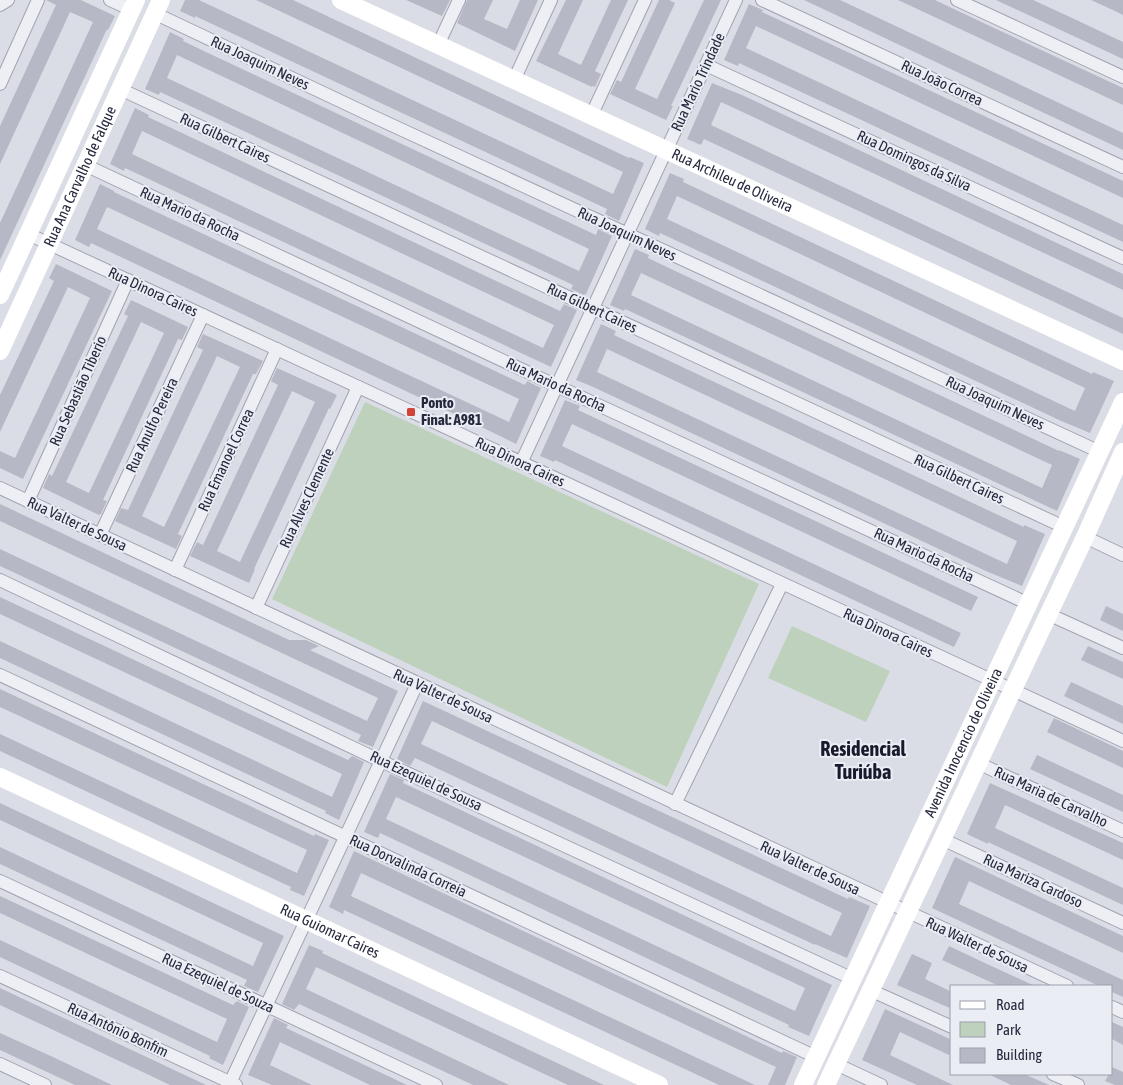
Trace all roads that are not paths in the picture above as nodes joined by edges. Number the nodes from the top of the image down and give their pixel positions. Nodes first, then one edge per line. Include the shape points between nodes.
1 (8, 0) edge
2 (38, 0) edge
3 (110, 0) edge
4 (341, 0) edge
5 (459, 0) edge
6 (551, 0) edge
7 (645, 0) edge
8 (736, 0) edge
9 (762, 0) edge
10 (957, 0) edge
11 (0, 5) edge
12 (134, 5) edge
13 (364, 5) edge
14 (158, 7) edge
15 (438, 45) junction
16 (706, 65) junction
17 (1123, 77) edge
18 (514, 80) junction
19 (0, 84) edge
20 (120, 89) junction
21 (591, 116) junction
22 (666, 150) junction
23 (85, 164) junction
24 (1123, 167) edge
25 (28, 234) junction
26 (627, 234) junction
27 (49, 244) junction
28 (1123, 258) edge
29 (128, 280) junction
30 (0, 295) edge
31 (593, 309) junction
32 (203, 315) junction
33 (277, 349) junction
34 (0, 351) edge
35 (1123, 361) edge
36 (557, 386) junction
37 (358, 387) junction
38 (1123, 402) edge
39 (1100, 452) junction
40 (1121, 460) edge
41 (522, 463) junction
42 (0, 488) edge
43 (28, 501) junction
44 (1064, 527) junction
45 (100, 535) junction
46 (1085, 537) junction
47 (1123, 555) edge
48 (175, 570) junction
49 (0, 580) edge
50 (782, 584) junction
51 (1028, 604) junction
52 (256, 608) junction
53 (1048, 614) junction
54 (1123, 648) edge
55 (0, 675) edge
56 (992, 681) junction
57 (418, 684) junction
58 (1012, 691) junction
59 (1123, 741) edge
60 (381, 761) junction
61 (978, 763) junction
62 (0, 777) edge
63 (675, 804) junction
64 (1123, 831) edge
65 (346, 837) junction
66 (942, 839) junction
67 (0, 881) edge
68 (887, 904) junction
69 (907, 913) junction
70 (306, 920) junction
71 (1123, 923) edge
72 (0, 976) edge
73 (853, 979) junction
74 (1065, 985) edge
75 (870, 990) junction
76 (266, 1006) junction
77 (950, 1026) edge
78 (816, 1057) junction
79 (0, 1064) edge
80 (836, 1064) junction
81 (1055, 1075) edge
82 (232, 1084) edge
83 (45, 1085) edge
84 (436, 1085) edge
85 (659, 1085) edge
86 (803, 1085) edge
87 (826, 1085) edge
88 (881, 1085) edge
89 (1078, 1085) edge

1 - 11 street
2 - 19 street
3 - 12 street
4 - 13 street, Rua Archileu de Oliveira
5 - 15 street
6 - 18 street
7 - 21 street
8 - 16 street, Rua Mario Trindade
9 - 24 street, Rua João Correa
10 - 17 street
12 - 25 street, Rua Ana Carvalho de Falque
13 - 15 street, Rua Archileu de Oliveira
14 - 20 street, Rua Ana Carvalho de Falque
14 - 26 street, Rua Joaquim Neves
15 - 18 street, Rua Archileu de Oliveira
16 - 22 street, Rua Mario Trindade
16 - 28 street, Rua Domingos da Silva
18 - 21 street, Rua Archileu de Oliveira
20 - 23 street, Rua Ana Carvalho de Falque
20 - 31 street, Rua Gilbert Caires
21 - 22 street, Rua Archileu de Oliveira
22 - 26 street, Rua Mario Trindade
22 - 35 street, Rua Archileu de Oliveira
23 - 27 street, Rua Ana Carvalho de Falque
23 - 36 street, Rua Mario da Rocha
25 - 27 street, Rua Dinora Caires
25 - 30 street, Rua Ana Carvalho de Falque
26 - 31 street, Rua Mario Trindade
26 - 39 street, Rua Joaquim Neves
27 - 29 street, Rua Dinora Caires
27 - 34 street, Rua Ana Carvalho de Falque
29 - 32 street, Rua Dinora Caires
29 - 43 street, Rua Sebastião Tiberio
31 - 36 street, Rua Mario Trindade
31 - 44 street, Rua Gilbert Caires
32 - 33 street, Rua Dinora Caires
32 - 45 street, Rua Anulfo Pereira
33 - 37 street, Rua Dinora Caires
33 - 48 street, Rua Emanoel Correa
36 - 41 street, Rua Mario Trindade
36 - 51 street, Rua Mario da Rocha
37 - 41 street, Rua Dinora Caires
37 - 52 street, Rua Alves Clemente
38 - 39 street, Avenida Inocencio de Oliveira
39 - 44 street, Avenida Inocencio de Oliveira
40 - 46 street, Avenida Inocencio de Oliveira
41 - 50 street, Rua Dinora Caires
42 - 43 street, Rua Valter de Sousa
43 - 45 street, Rua Valter de Sousa
44 - 51 street, Avenida Inocencio de Oliveira
45 - 48 street, Rua Valter de Sousa
46 - 47 street
46 - 53 street, Avenida Inocencio de Oliveira
48 - 52 street, Rua Valter de Sousa
49 - 60 street, Rua Ezequiel de Sousa
50 - 56 street, Rua Dinora Caires
50 - 63 street
51 - 56 street, Avenida Inocencio de Oliveira
52 - 57 street, Rua Valter de Sousa
53 - 54 street
53 - 58 street, Avenida Inocencio de Oliveira
55 - 65 street, Rua Dorvalinda Correia
56 - 58 street, Rua Dinora Caires
56 - 68 street, Avenida Inocencio de Oliveira
57 - 60 street
57 - 63 street, Rua Valter de Sousa
58 - 59 street, Rua Dinora Caires
58 - 61 street, Avenida Inocencio de Oliveira
60 - 65 street
60 - 73 street, Rua Ezequiel de Sousa
61 - 64 street, Rua Maria de Carvalho
61 - 66 street, Avenida Inocencio de Oliveira
62 - 70 street, Rua Guiomar Caires
63 - 68 street, Rua Valter de Sousa
65 - 70 street
65 - 78 street, Rua Dorvalinda Correia
66 - 69 street, Avenida Inocencio de Oliveira
66 - 71 street, Rua Mariza Cardoso
67 - 76 street, Rua Ezequiel de Souza
68 - 69 street, Rua Walter de Sousa
68 - 73 street, Avenida Inocencio de Oliveira
69 - 74 street, Rua Walter de Sousa
69 - 75 street, Avenida Inocencio de Oliveira
70 - 76 street
70 - 85 street, Rua Guiomar Caires
72 - 82 street, Rua Antônio Bonfim
73 - 78 street, Avenida Inocencio de Oliveira
75 - 77 street
75 - 80 street, Avenida Inocencio de Oliveira
76 - 82 street
76 - 84 street, Rua Ezequiel de Souza
78 - 86 street, Avenida Inocencio de Oliveira
79 - 83 street
80 - 87 street, Avenida Inocencio de Oliveira
80 - 88 street
81 - 89 street

